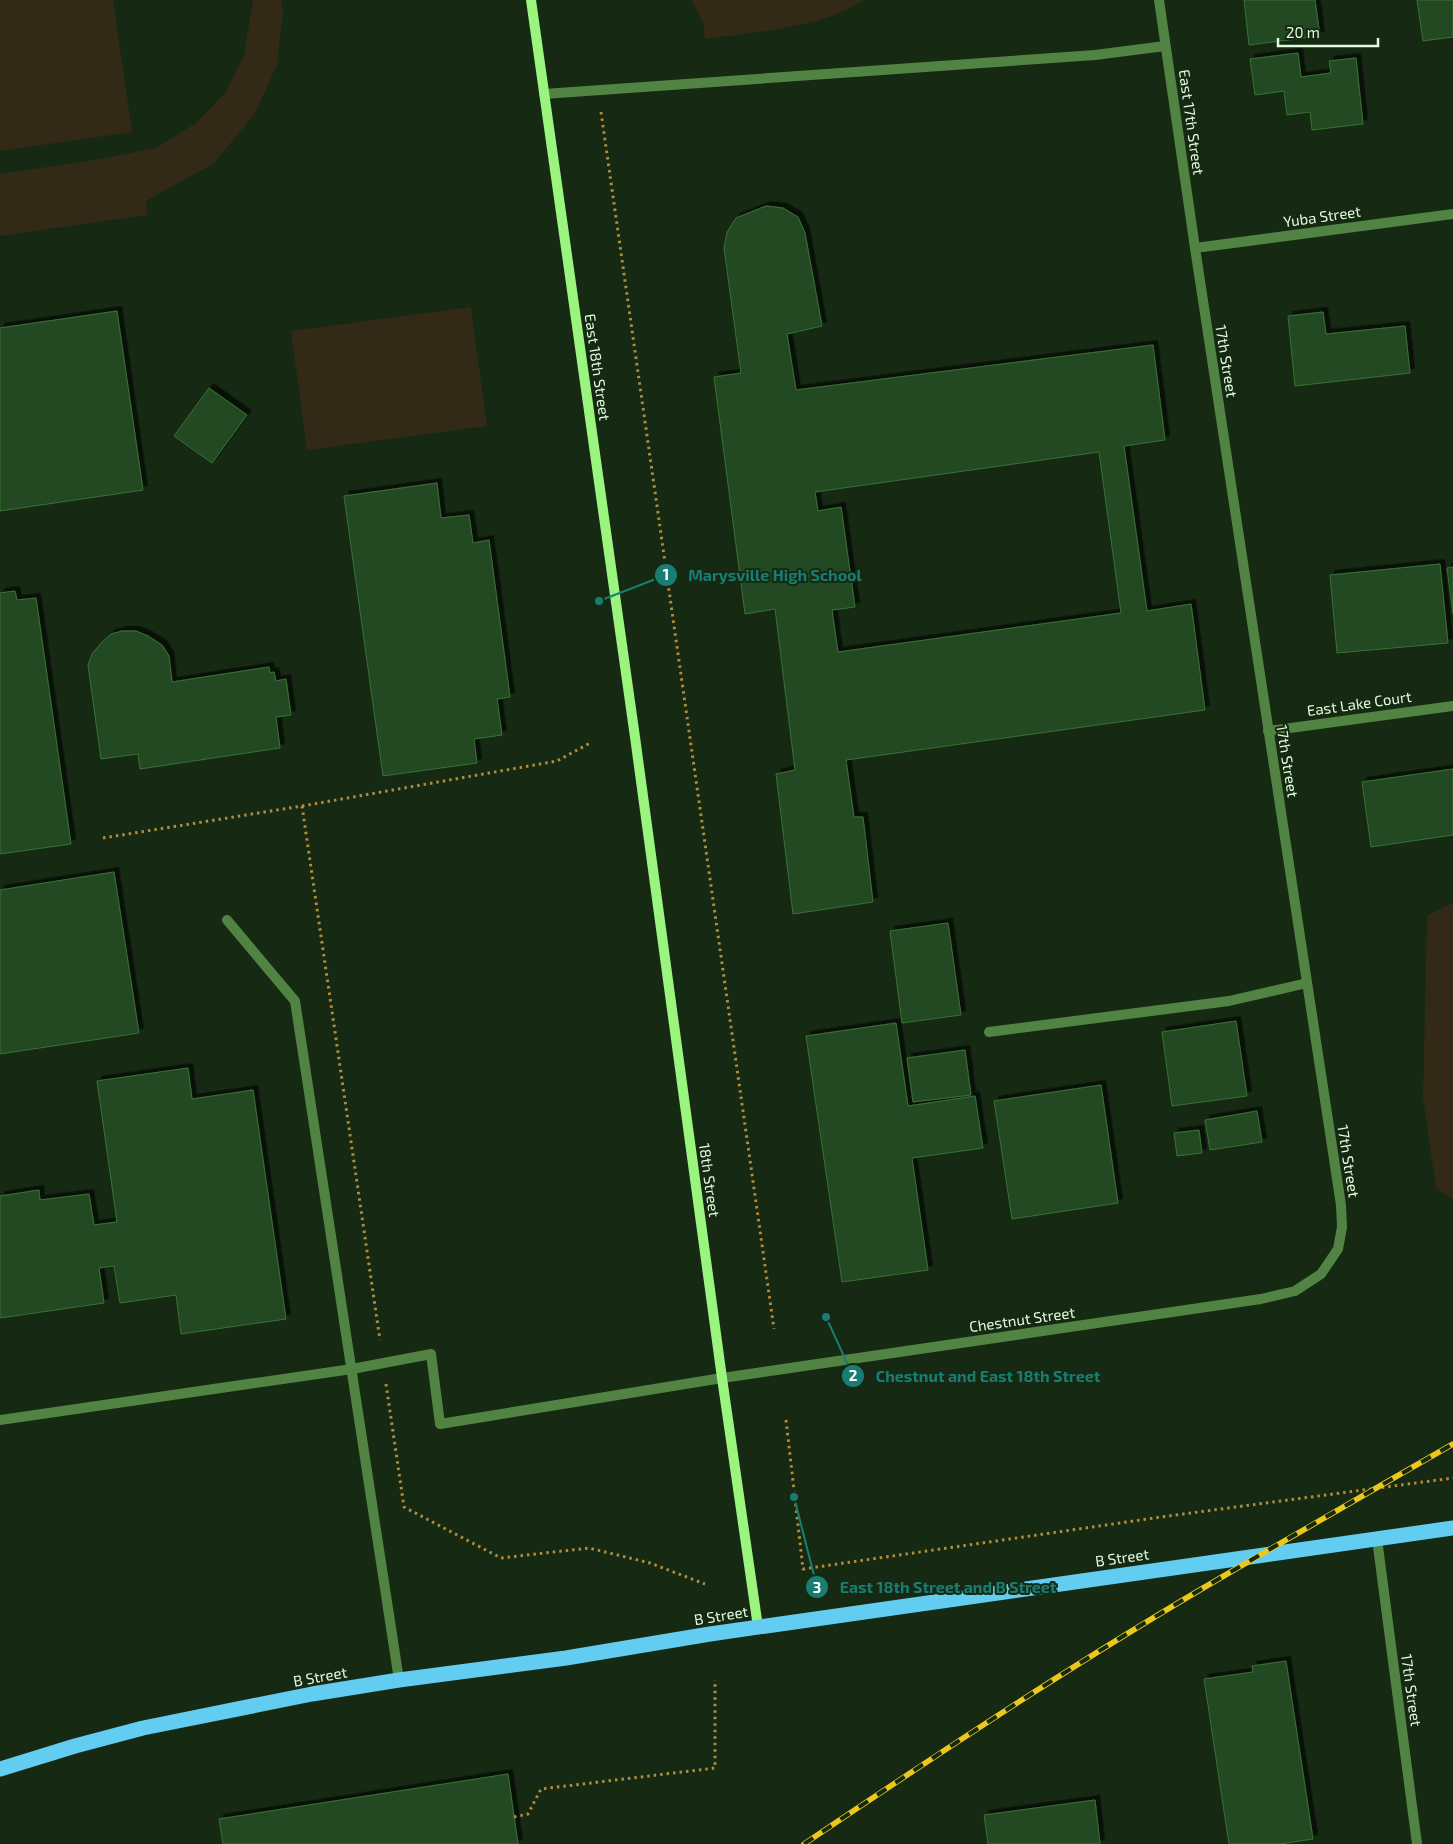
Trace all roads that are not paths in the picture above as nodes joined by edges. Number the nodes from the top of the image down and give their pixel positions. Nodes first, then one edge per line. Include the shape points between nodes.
1 (531, 0) edge
2 (1159, 0) edge
3 (1166, 46) junction
4 (544, 94) junction
5 (1453, 214) edge
6 (1195, 248) junction
7 (1453, 706) edge
8 (1268, 731) junction
9 (635, 737) joint
10 (227, 920) dead end
11 (1307, 983) junction
12 (989, 1032) dead end
13 (1321, 1274) joint
14 (352, 1369) junction
15 (722, 1378) junction
16 (0, 1420) edge
17 (1453, 1528) edge
18 (1377, 1539) junction
19 (758, 1627) junction
20 (399, 1680) junction
21 (0, 1769) edge
22 (1417, 1844) edge

1 - 4 street, East 18th Street
2 - 3 street, East 17th Street
3 - 4 street via 1095,55
3 - 6 street, East 17th Street
4 - 9 street, East 18th Street
5 - 6 street, Yuba Street
6 - 8 street, 17th Street
7 - 8 street, East Lake Court
8 - 11 street, 17th Street
9 - 15 street, 18th Street
10 - 14 street via 295,1001
11 - 12 street via 1229,1000
11 - 13 street, 17th Street via 1342,1227 1338,1249
13 - 15 street, Chestnut Street via 1295,1291 1261,1299
14 - 15 street, Chestnut Street via 431,1354 440,1424
14 - 16 street
14 - 20 street
15 - 19 street, 18th Street
17 - 18 highway, B Street
18 - 19 highway, B Street
18 - 22 street, 17th Street
19 - 20 highway, B Street via 566,1658
20 - 21 highway, B Street via 143,1728

